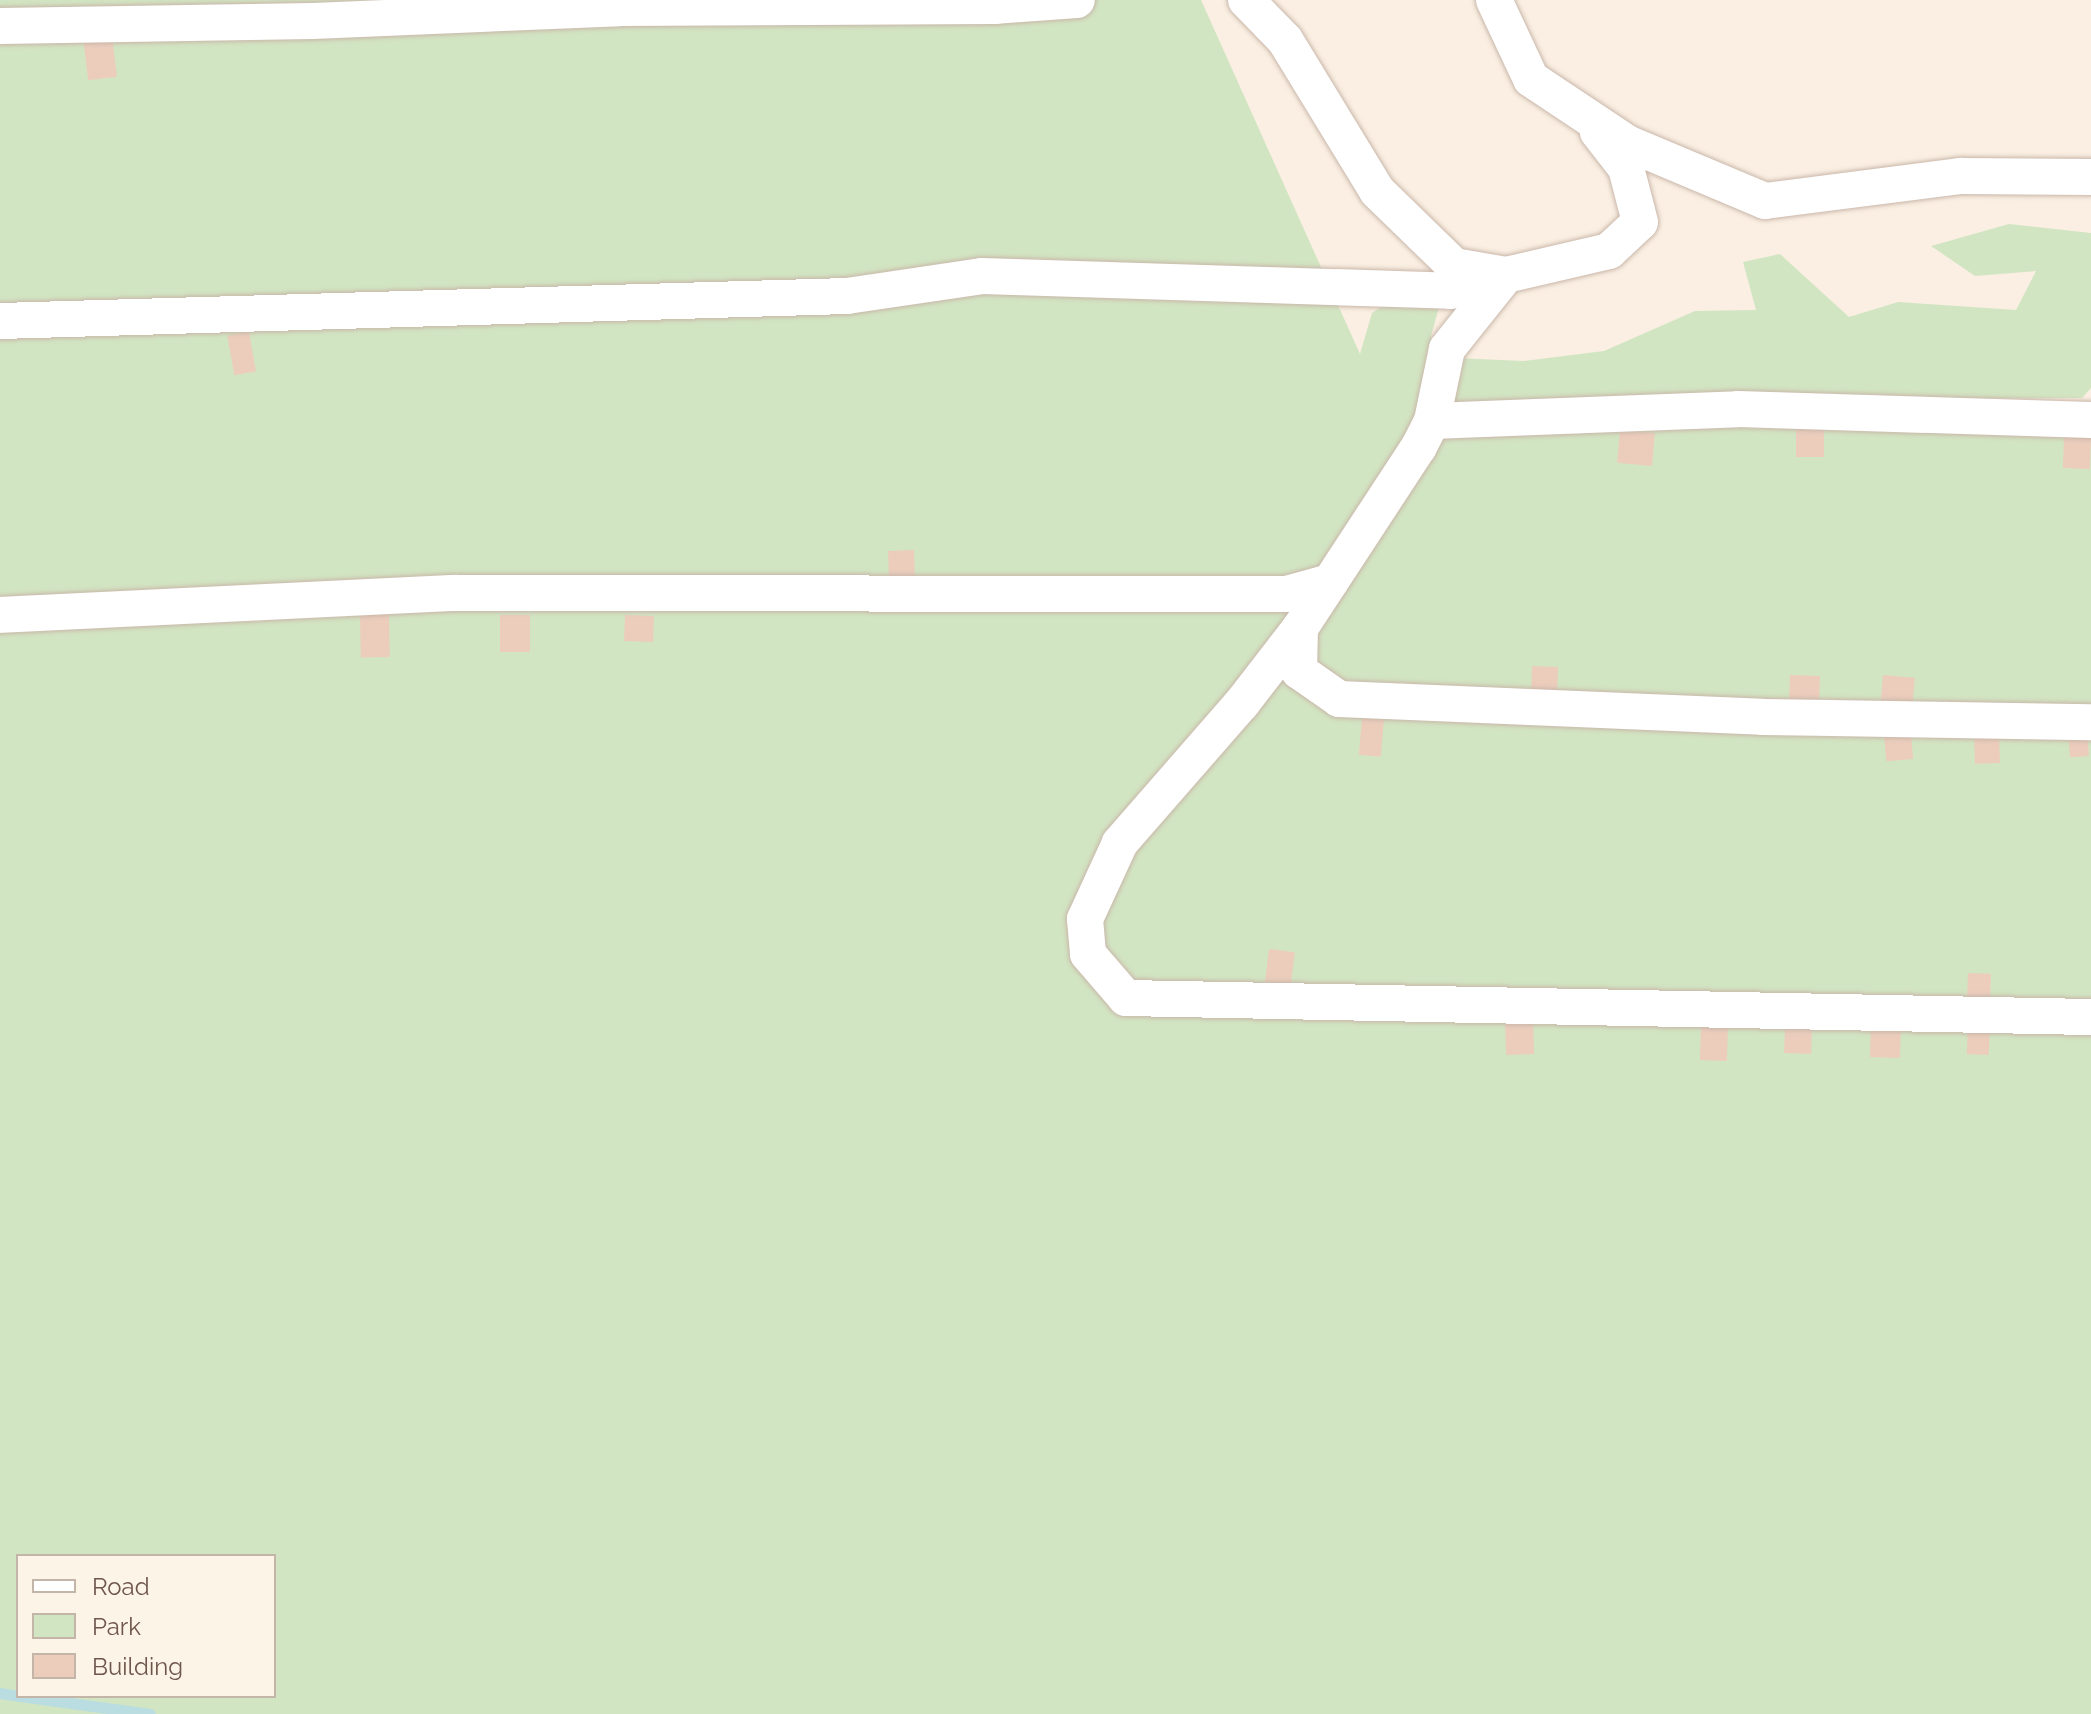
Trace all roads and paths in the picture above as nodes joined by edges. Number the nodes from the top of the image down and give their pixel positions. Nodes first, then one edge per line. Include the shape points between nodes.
1 (1077, 0) edge
2 (1246, 0) edge
3 (1494, 0) edge
4 (0, 26) edge
5 (1586, 115) junction
6 (2091, 177) edge
7 (1506, 275) junction
8 (0, 321) edge
9 (2091, 420) edge
10 (1432, 421) junction
11 (1330, 582) junction
12 (0, 615) edge
13 (1300, 628) junction
14 (2091, 722) edge
15 (2091, 1017) edge

1 - 4 street
2 - 7 street via 1285,40 1377,191 1454,266
3 - 5 street via 1531,79
5 - 6 street via 1627,143 1765,201 1961,176
5 - 7 street via 1626,168 1640,222 1609,251
7 - 8 street via 1451,291 982,276 847,296
7 - 10 street via 1447,349
9 - 10 street via 1738,409
10 - 11 street
11 - 12 street via 1286,594 453,593
11 - 13 street
13 - 14 street via 1299,671 1339,699 1762,717
13 - 15 street via 1120,843 1085,919 1088,954 1126,998

